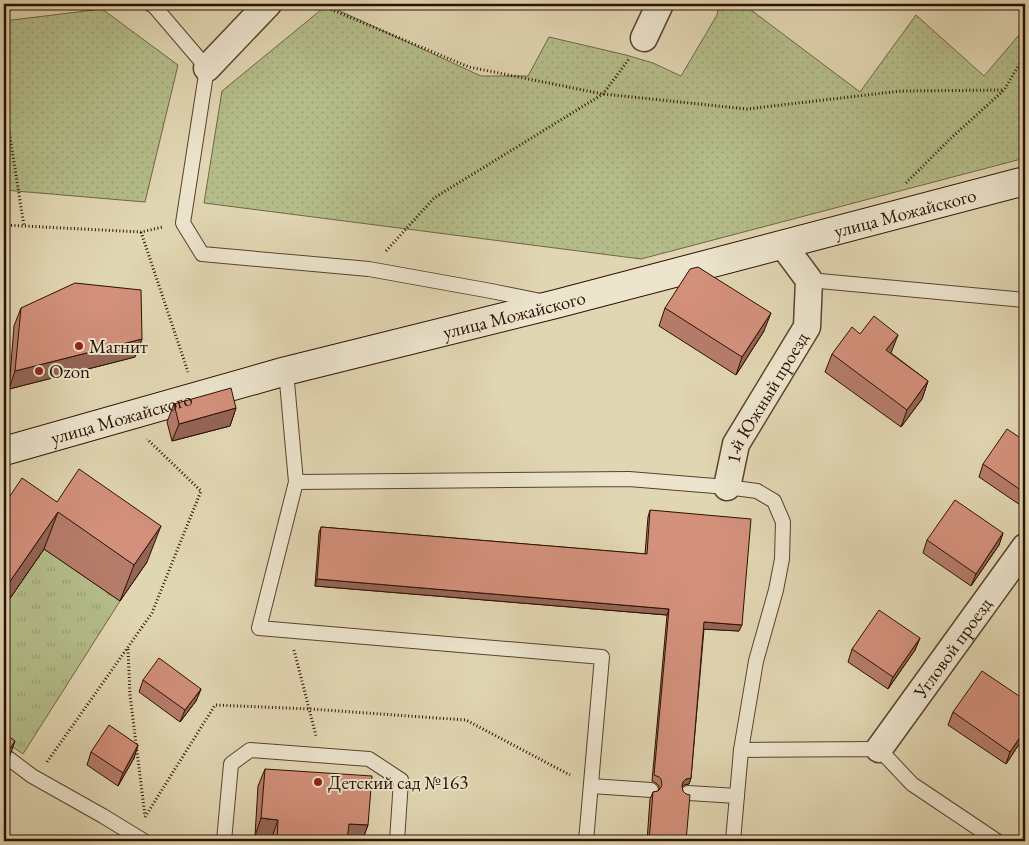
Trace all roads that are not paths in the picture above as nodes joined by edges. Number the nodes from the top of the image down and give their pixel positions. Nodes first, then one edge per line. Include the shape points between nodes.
1 (150, 4) edge
2 (268, 4) edge
3 (660, 4) edge
4 (644, 38) road end
5 (207, 68) junction
6 (1025, 181) edge
7 (783, 246) junction
8 (809, 280) junction
9 (1025, 300) edge
10 (556, 304) junction
11 (286, 371) junction
12 (4, 451) edge
13 (296, 482) junction
14 (726, 487) junction
15 (1025, 547) edge
16 (879, 749) junction
17 (741, 750) junction
18 (4, 755) edge
19 (591, 786) junction
20 (651, 790) dead end
21 (688, 793) edge
22 (737, 796) junction
23 (140, 839) edge
24 (224, 841) edge
25 (397, 841) edge
26 (586, 841) edge
27 (733, 841) edge
28 (997, 841) edge

1 - 5 lane
2 - 5 street
3 - 4 street
5 - 10 lane via 183,222 202,254 369,269
6 - 7 main road, улица Можайского
7 - 8 street
7 - 10 main road, улица Можайского
8 - 9 lane
8 - 14 street, 1-й Южный проезд via 807,328 736,444
10 - 11 main road, улица Можайского
11 - 12 main road, улица Можайского
11 - 13 lane
13 - 14 lane via 630,479
13 - 19 lane via 259,628 602,657
14 - 17 lane via 757,491 774,501 783,522 782,558 756,661
15 - 16 street, Угловой проезд
16 - 17 lane
16 - 28 lane via 912,784
17 - 22 lane
18 - 23 lane via 32,776
19 - 20 lane
19 - 26 lane
21 - 22 lane
22 - 27 lane
24 - 25 lane via 231,764 250,750 369,759 401,780

